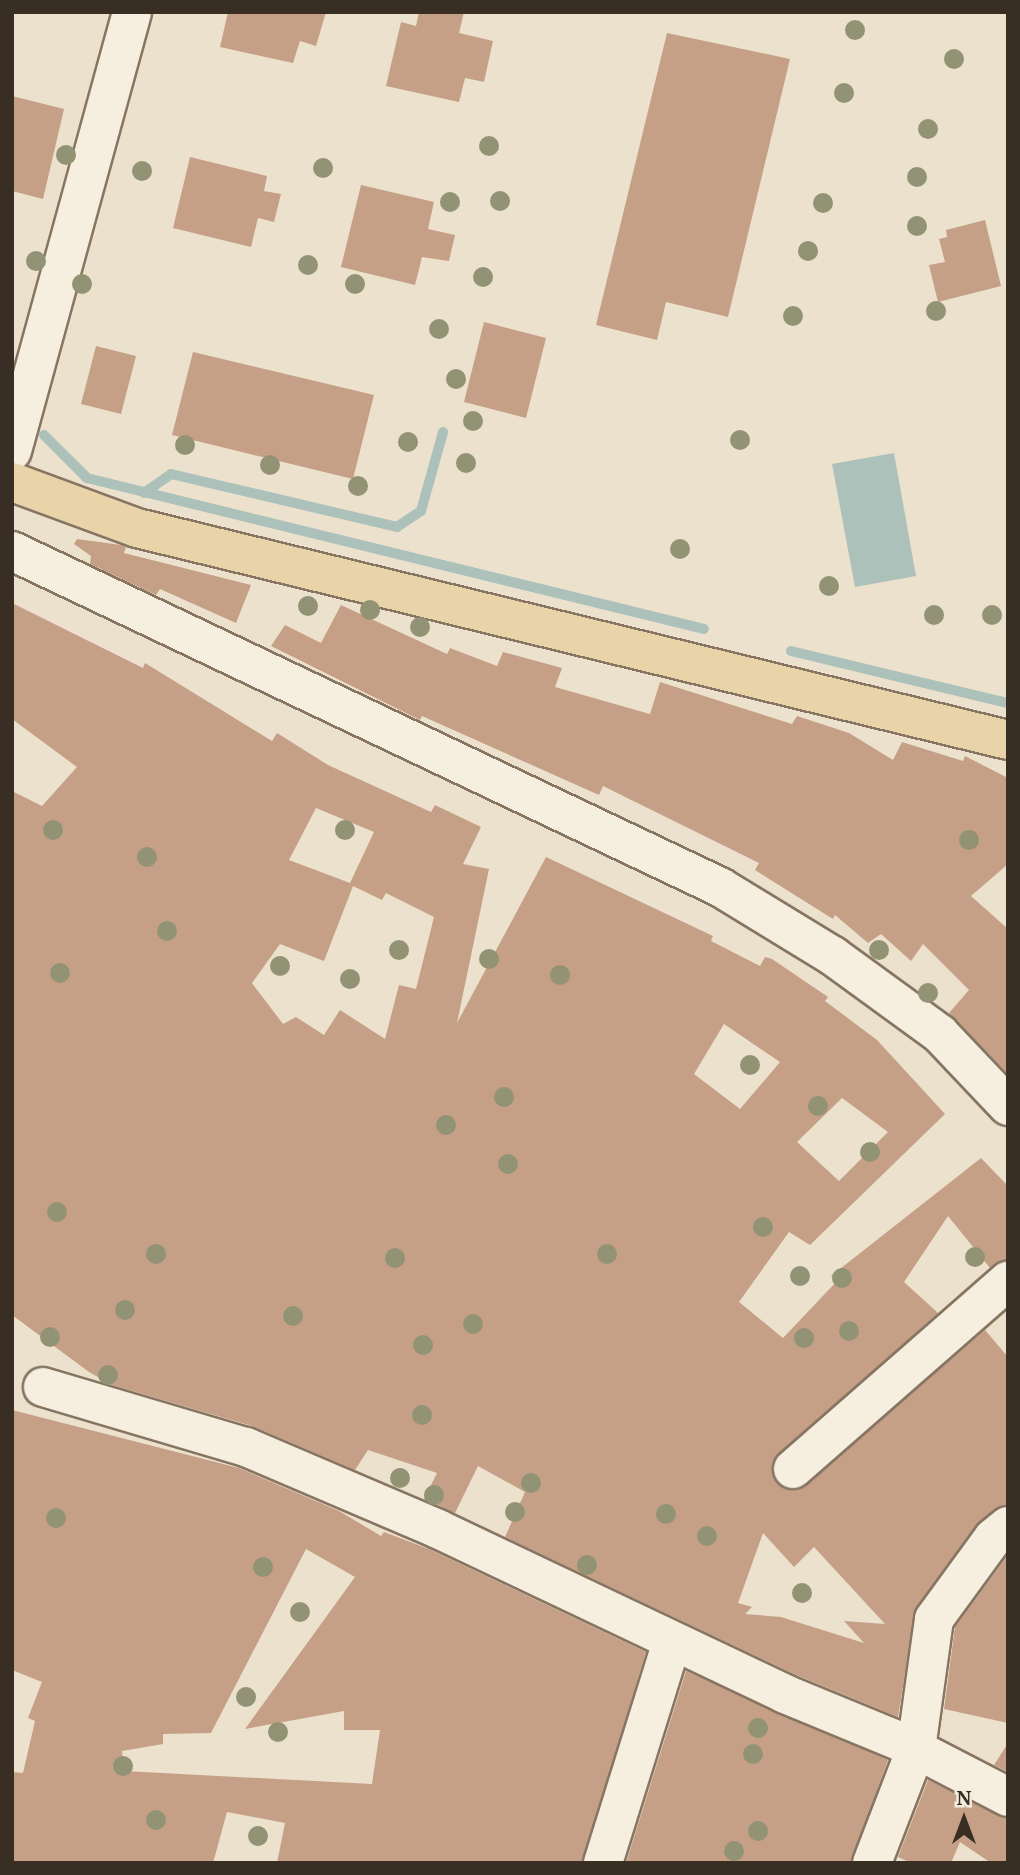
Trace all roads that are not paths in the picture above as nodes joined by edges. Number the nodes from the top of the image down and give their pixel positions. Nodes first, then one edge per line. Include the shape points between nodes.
1 (132, 12) edge
2 (12, 451) edge
3 (12, 482) edge
4 (69, 503) junction
5 (12, 506) edge
6 (12, 551) edge
7 (1008, 740) edge
8 (1008, 1106) edge
9 (1008, 1282) edge
10 (43, 1387) dead end
11 (793, 1469) dead end
12 (1008, 1526) edge
13 (672, 1642) junction
14 (916, 1749) junction
15 (1008, 1797) edge
16 (603, 1863) edge
17 (872, 1863) edge

1 - 2 street
3 - 4 main road
4 - 5 main road
4 - 7 main road via 137,528
6 - 8 street via 720,887 833,956 940,1034
9 - 11 street
10 - 13 street via 246,1447 438,1529
12 - 14 street via 993,1538 934,1619
13 - 14 street
13 - 16 street
14 - 15 street
14 - 17 street

